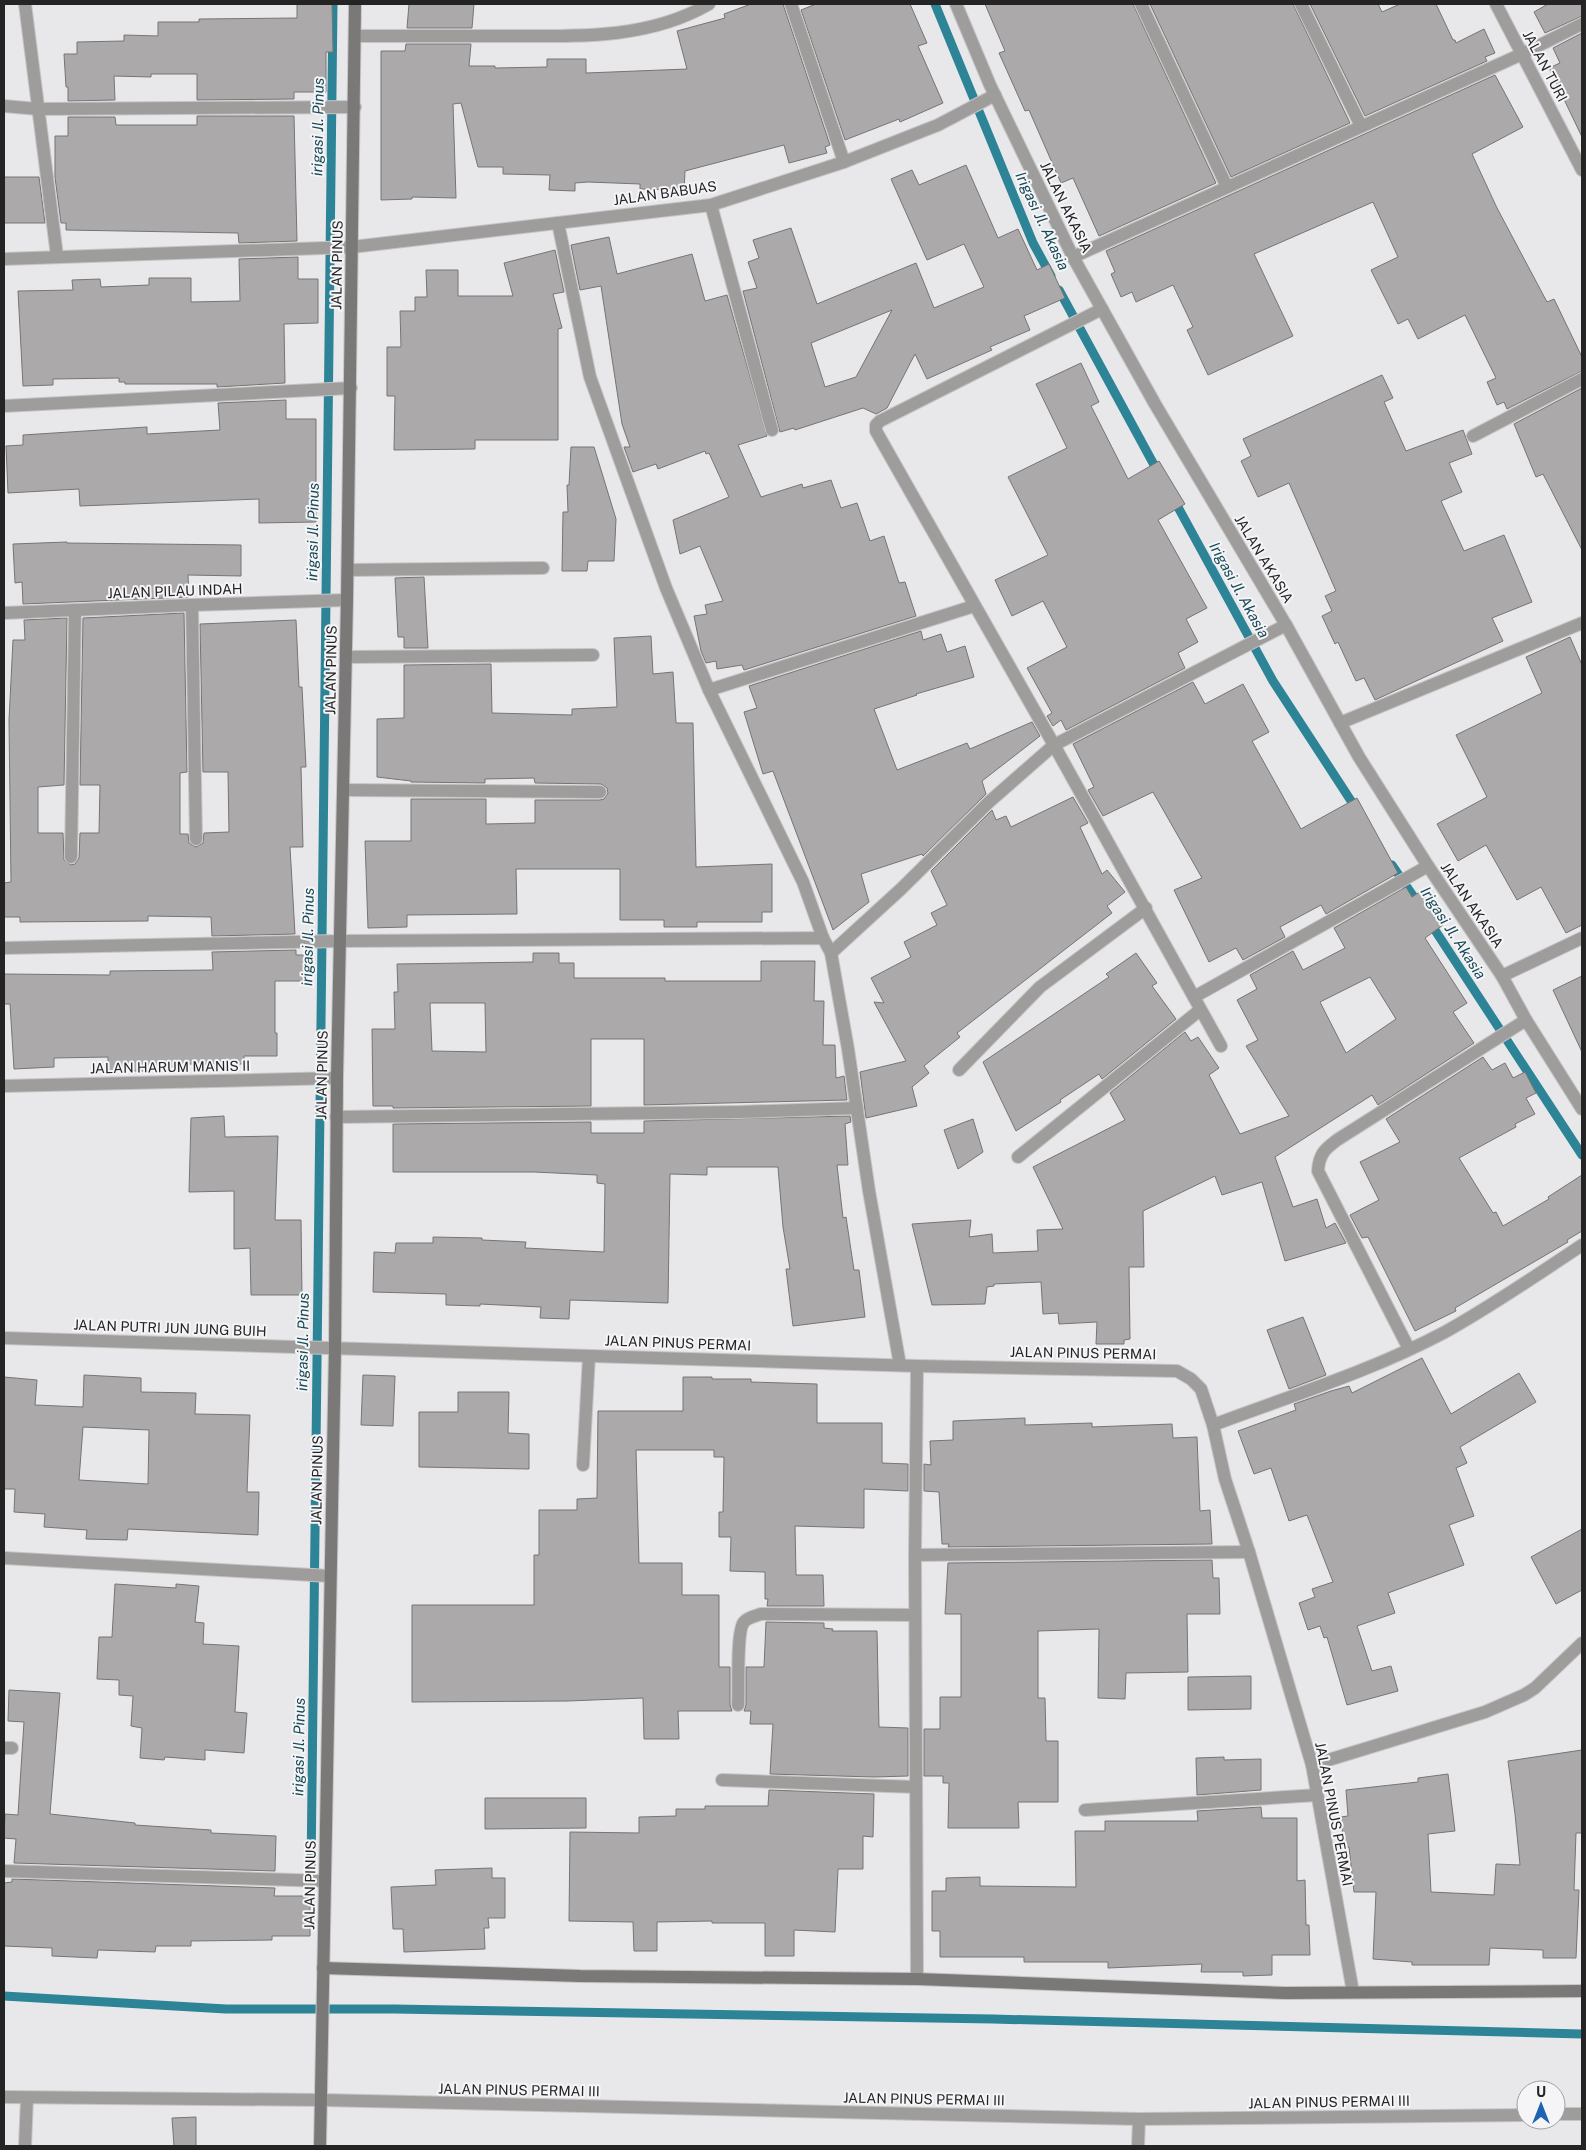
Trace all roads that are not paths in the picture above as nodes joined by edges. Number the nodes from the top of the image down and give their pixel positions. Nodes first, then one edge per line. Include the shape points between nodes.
1 (25, 4) edge
2 (355, 4) edge
3 (709, 4) edge
4 (791, 4) edge
5 (956, 4) edge
6 (1141, 4) edge
7 (1301, 4) edge
8 (1496, 4) edge
9 (1582, 24) edge
10 (355, 36) junction
11 (1522, 54) junction
12 (995, 95) junction
13 (4, 106) edge
14 (355, 107) junction
15 (38, 109) junction
16 (1361, 126) junction
17 (844, 162) junction
18 (1582, 169) edge
19 (1227, 187) junction
20 (711, 204) junction
21 (558, 223) junction
22 (352, 247) junction
23 (57, 256) junction
24 (1073, 257) junction
25 (4, 259) edge
26 (1102, 309) junction
27 (1582, 379) edge
28 (351, 388) junction
29 (4, 406) edge
30 (772, 430) dead end
31 (1473, 436) dead end
32 (543, 568) dead end
33 (348, 570) junction
34 (347, 600) junction
35 (192, 604) junction
36 (974, 606) junction
37 (75, 610) junction
38 (4, 613) edge
39 (1582, 623) edge
40 (1286, 626) junction
41 (593, 655) dead end
42 (346, 657) junction
43 (709, 690) junction
44 (1340, 723) junction
45 (1054, 744) junction
46 (344, 790) junction
47 (600, 792) dead end
48 (196, 839) dead end
49 (71, 857) dead end
50 (1428, 866) junction
51 (1146, 908) junction
52 (823, 938) junction
53 (1582, 938) edge
54 (340, 941) junction
55 (4, 948) edge
56 (831, 953) junction
57 (1502, 976) junction
58 (1194, 997) junction
59 (1200, 1010) junction
60 (1526, 1020) junction
61 (1221, 1046) dead end
62 (959, 1070) dead end
63 (337, 1078) junction
64 (4, 1086) edge
65 (857, 1108) junction
66 (1582, 1109) edge
67 (336, 1117) junction
68 (1018, 1157) dead end
69 (1582, 1245) edge
70 (4, 1338) edge
71 (335, 1348) junction
72 (1409, 1349) junction
73 (589, 1356) junction
74 (900, 1365) junction
75 (917, 1366) junction
76 (1213, 1425) junction
77 (583, 1466) dead end
78 (1249, 1552) junction
79 (915, 1555) junction
80 (4, 1558) edge
81 (330, 1576) junction
82 (915, 1615) junction
83 (1582, 1643) edge
84 (738, 1705) dead end
85 (1312, 1765) junction
86 (722, 1780) dead end
87 (916, 1787) junction
88 (1317, 1795) junction
89 (1085, 1810) dead end
90 (4, 1871) edge
91 (325, 1881) junction
92 (323, 1968) junction
93 (917, 1979) junction
94 (1582, 1991) edge
95 (1353, 1992) junction
96 (4, 2098) edge
97 (27, 2098) junction
98 (322, 2100) junction
99 (1516, 2114) edge
100 (1566, 2114) edge
101 (1582, 2114) edge
102 (1139, 2119) junction
103 (25, 2146) edge
104 (320, 2146) edge
105 (1138, 2146) edge

1 - 15 street
2 - 10 street, JALAN PINUS
3 - 10 street via 690,15 645,30 592,36
4 - 17 street
5 - 12 street, JALAN AKASIA
6 - 19 street
7 - 16 street
8 - 11 street, JALAN TURI
9 - 11 street
10 - 14 street, JALAN PINUS
11 - 16 street
11 - 18 street, JALAN TURI
12 - 17 street, JALAN BABUAS via 938,125
12 - 24 street, JALAN AKASIA
13 - 15 street
14 - 15 street
14 - 22 street, JALAN PINUS
15 - 23 street
16 - 19 street
17 - 20 street, JALAN BABUAS
19 - 24 street
20 - 21 street, JALAN BABUAS
20 - 30 street
21 - 22 street, JALAN BABUAS
21 - 43 street via 590,377 666,588
22 - 23 street, JALAN BABUAS
22 - 28 street, JALAN PINUS
23 - 25 street, JALAN BABUAS
24 - 26 street, JALAN AKASIA
26 - 36 street via 876,425 877,436
26 - 40 street, JALAN AKASIA
27 - 31 street
28 - 29 street
28 - 33 street, JALAN PINUS
32 - 33 street
33 - 34 street, JALAN PINUS
34 - 35 street, JALAN PILAU INDAH
34 - 42 street, JALAN PINUS
35 - 37 street, JALAN PILAU INDAH
35 - 48 street
36 - 43 street
36 - 45 street
37 - 38 street, JALAN PILAU INDAH
37 - 49 street
39 - 44 street
40 - 44 street, JALAN AKASIA
40 - 45 street
41 - 42 street
42 - 46 street, JALAN PINUS
43 - 52 street via 803,882
44 - 50 street, JALAN AKASIA
45 - 51 street
45 - 56 street
46 - 47 street
46 - 54 street, JALAN PINUS
50 - 57 street, JALAN AKASIA
50 - 58 street
51 - 58 street
51 - 62 street via 1040,987
52 - 54 street
52 - 56 street
53 - 57 street
54 - 55 street
54 - 63 street, JALAN PINUS
56 - 65 street
57 - 60 street, JALAN AKASIA
58 - 59 street
59 - 61 street
59 - 68 street
60 - 66 street, JALAN AKASIA
60 - 72 street via 1337,1140 1322,1152 1319,1160 1318,1170
63 - 64 street, JALAN HARUM MANIS II
63 - 67 street, JALAN PINUS
65 - 67 street
65 - 74 street
67 - 71 street, JALAN PINUS
69 - 72 street via 1446,1331
70 - 71 street, JALAN PUTRI JUN JUNG BUIH
71 - 73 street, JALAN PINUS PERMAI
71 - 81 street, JALAN PINUS
72 - 76 street
73 - 74 street, JALAN PINUS PERMAI
73 - 77 street
74 - 75 street, JALAN PINUS PERMAI
75 - 76 street, JALAN PINUS PERMAI via 1177,1371 1201,1389
75 - 79 street
76 - 78 street, JALAN PINUS PERMAI via 1225,1479
78 - 79 street
78 - 85 street, JALAN PINUS PERMAI
79 - 82 street
80 - 81 street
81 - 91 street, JALAN PINUS
82 - 84 street via 761,1614 751,1617 743,1623 740,1635
82 - 87 street
83 - 85 street via 1535,1688 1485,1712
85 - 88 street, JALAN PINUS PERMAI
86 - 87 street
87 - 93 street
88 - 89 street
88 - 95 street, JALAN PINUS PERMAI
90 - 91 street
91 - 92 street, JALAN PINUS
92 - 93 street via 580,1976
92 - 98 street, JALAN PINUS
93 - 95 street via 1285,1993
94 - 95 street
96 - 97 street, JALAN PINUS PERMAI III
97 - 98 street, JALAN PINUS PERMAI III
97 - 103 street
98 - 102 street, JALAN PINUS PERMAI III
98 - 104 street, JALAN PINUS
99 - 102 street, JALAN PINUS PERMAI III
100 - 101 street
102 - 105 street

